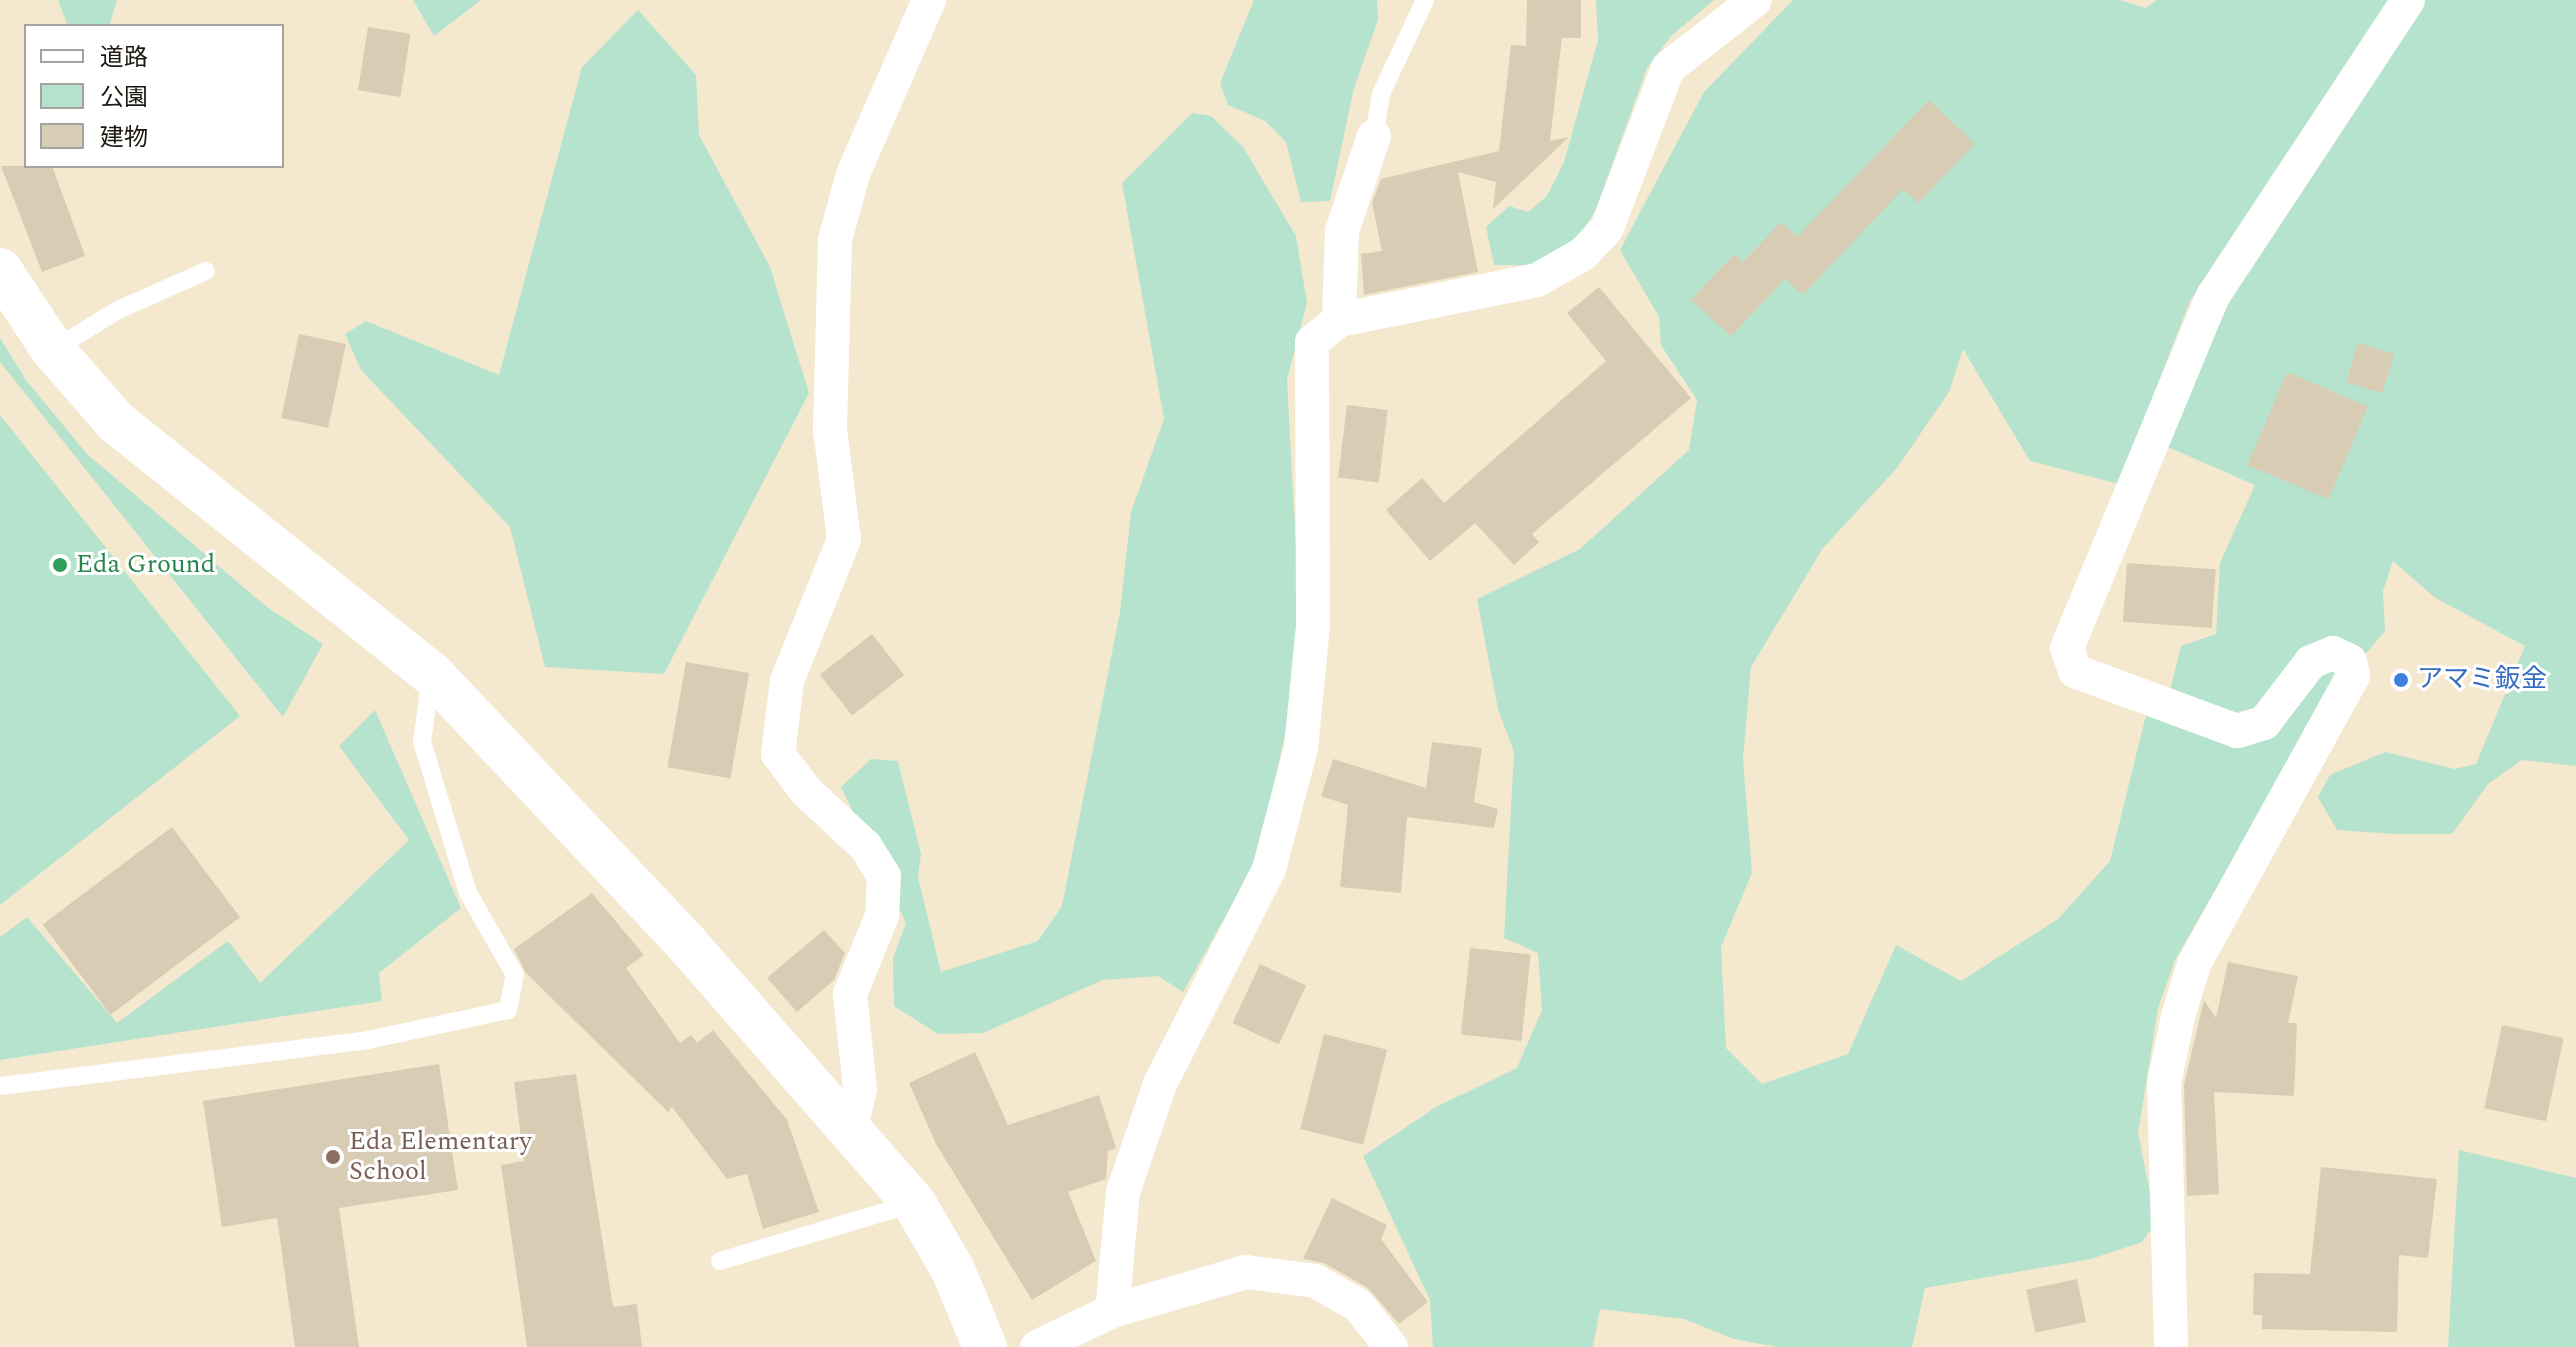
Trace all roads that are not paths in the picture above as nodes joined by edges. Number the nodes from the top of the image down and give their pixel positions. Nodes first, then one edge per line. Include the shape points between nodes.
1 (929, 0) edge
2 (1425, 0) edge
3 (1755, 0) edge
4 (2408, 0) edge
5 (1374, 136) joint
6 (0, 270) edge
7 (206, 271) dead end
8 (1339, 320) junction
9 (53, 350) junction
10 (432, 674) junction
11 (0, 1086) edge
12 (851, 1128) junction
13 (914, 1203) junction
14 (720, 1261) dead end
15 (1112, 1311) junction
16 (985, 1347) edge
17 (1037, 1347) edge
18 (1391, 1347) edge
19 (2171, 1347) edge

1 - 12 street via 853,174 835,240 830,430 844,539 787,681 778,754 806,791 865,846 884,876 882,916 850,994 860,1089
2 - 5 lane via 1381,94
3 - 8 street via 1668,68 1607,228 1583,254 1537,280
4 - 19 street via 2213,296 2067,648 2075,671 2237,731 2264,723 2311,662 2333,653 2350,661 2353,676 2194,964 2178,1017 2164,1083
5 - 8 street via 1342,231
6 - 9 street
7 - 9 lane via 118,310
8 - 15 street via 1312,342 1311,683 1301,748 1269,869 1160,1084 1123,1192
9 - 10 street via 116,422
10 - 11 lane via 422,742 468,893 515,975 508,1010 368,1040
10 - 12 street
12 - 13 street
13 - 14 lane
13 - 16 street via 953,1270
15 - 17 street
15 - 18 street via 1246,1272 1301,1279 1358,1305

